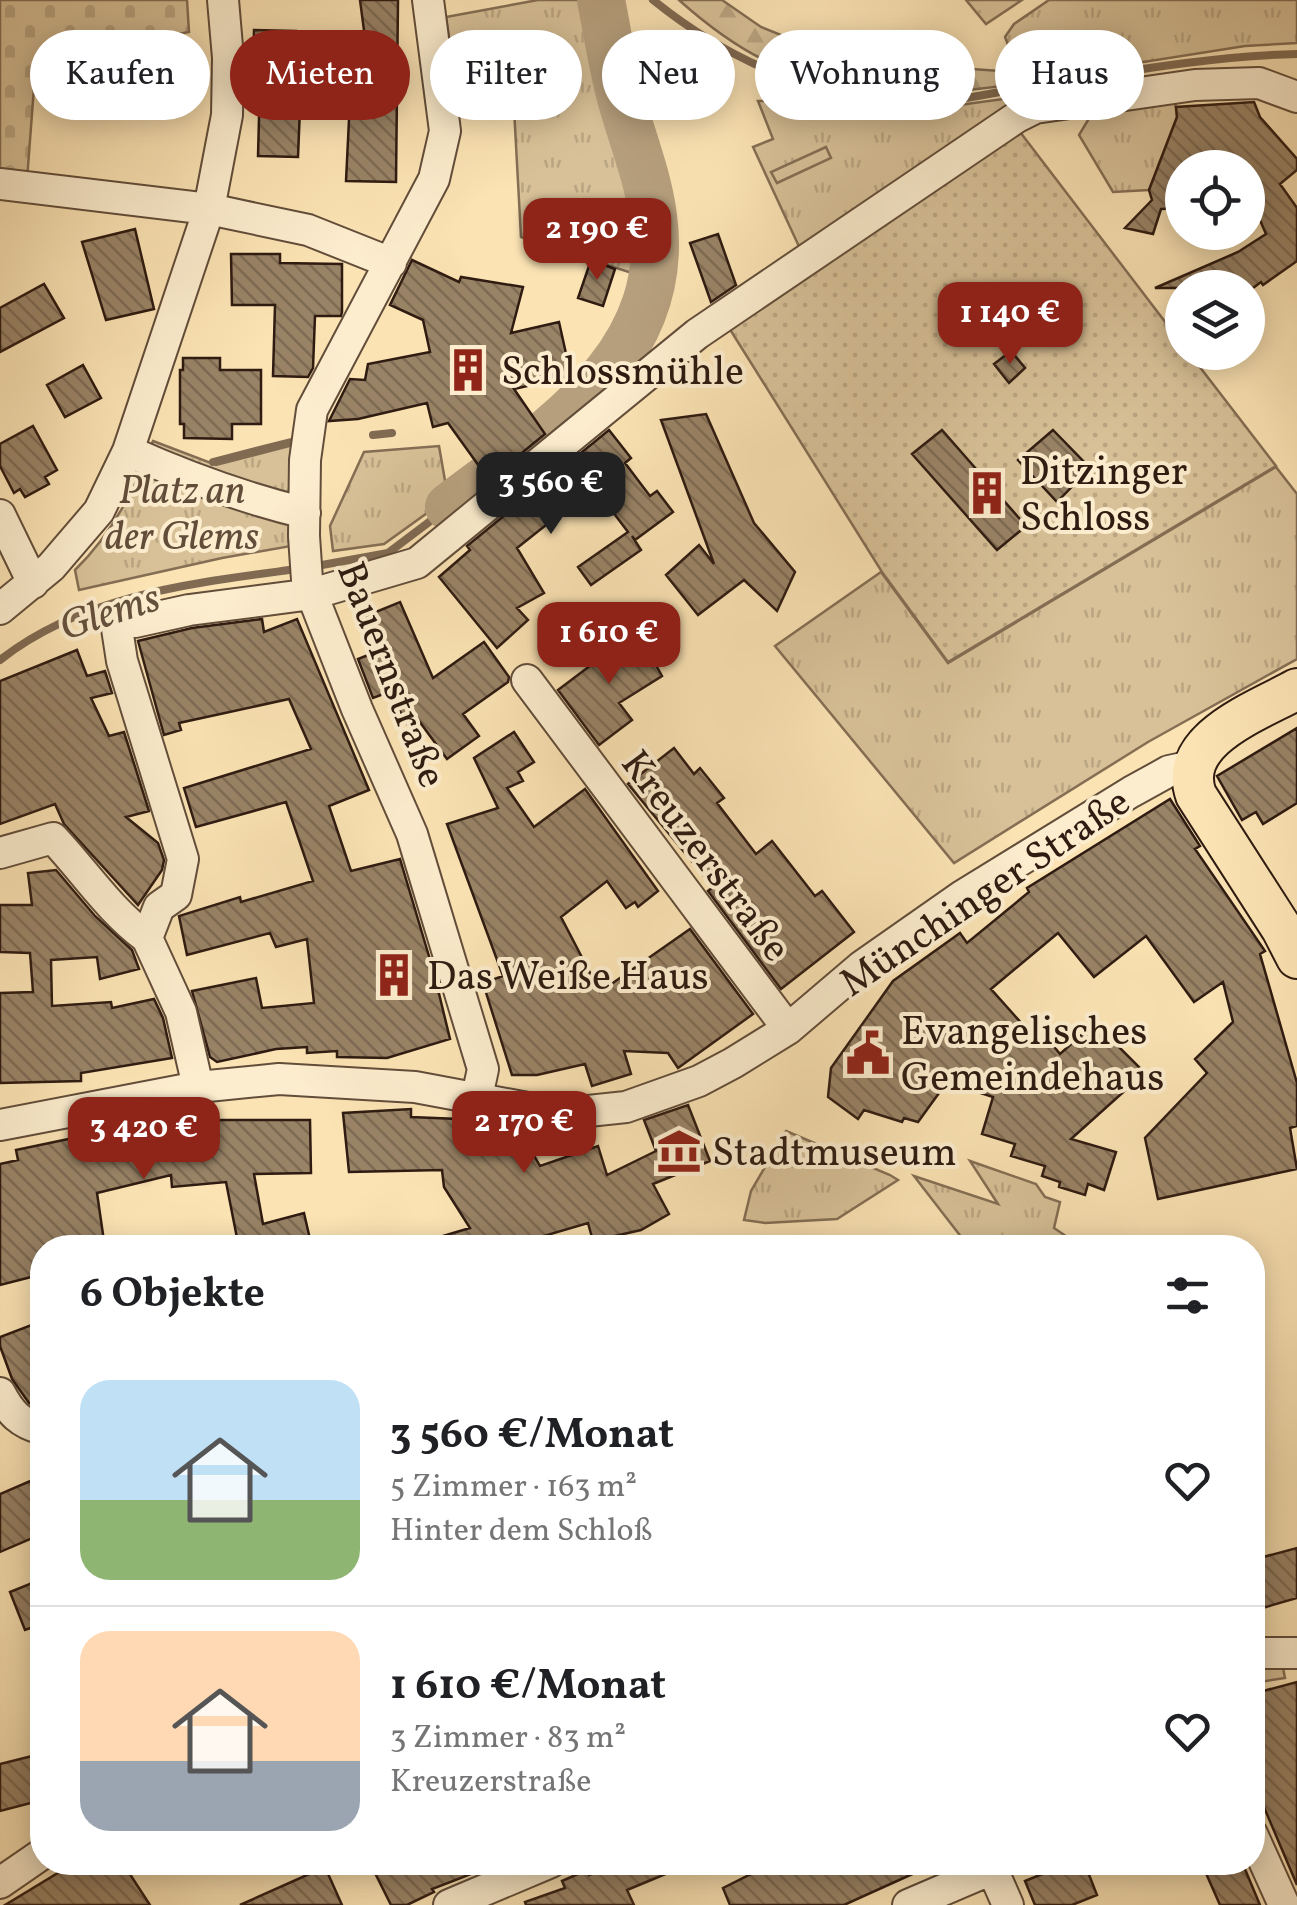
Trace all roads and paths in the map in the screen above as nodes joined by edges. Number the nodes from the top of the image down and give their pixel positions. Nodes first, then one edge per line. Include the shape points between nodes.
1 (223, 0) edge
2 (428, 0) edge
3 (1297, 97) edge
4 (0, 184) edge
5 (209, 210) junction
6 (390, 264) junction
7 (128, 451) junction
8 (305, 513) junction
9 (0, 515) edge
10 (34, 582) junction
11 (310, 587) junction
12 (0, 608) edge
13 (527, 680) dead end
14 (1297, 689) edge
15 (1192, 766) junction
16 (0, 853) edge
17 (147, 938) junction
18 (1297, 958) edge
19 (788, 1028) junction
20 (198, 1086) junction
21 (477, 1097) junction
22 (0, 1124) edge
23 (0, 1393) edge
24 (30, 1425) edge
25 (1265, 1653) edge
26 (1297, 1653) edge
27 (30, 1861) edge
28 (1265, 1863) edge
29 (520, 1875) edge
30 (972, 1875) edge
31 (995, 1875) edge
32 (2, 1878) edge
33 (449, 1905) edge
34 (908, 1905) edge
35 (1008, 1905) edge
36 (1284, 1905) edge

1 - 5 street via 227,116
2 - 6 street, Bauernstraße via 445,131 434,179
3 - 11 street via 1260,82 1035,108 696,334 417,563
4 - 5 street
5 - 6 street via 308,230
5 - 7 street
6 - 8 street, Bauernstraße via 312,410
7 - 8 street via 251,500
7 - 10 street via 100,512
8 - 11 street, Bauernstraße
9 - 10 street
10 - 12 street
11 - 17 street via 116,622 183,859 176,895 158,907
11 - 21 street, Bauernstraße via 429,883 483,1068
13 - 19 street, Kreuzerstraße
14 - 15 main road, Münchinger Straße via 1226,729
15 - 18 main road via 1196,795
15 - 19 street, Münchinger Straße via 1131,792 962,896
16 - 17 street via 52,838
17 - 20 street via 181,1012
19 - 21 street, Münchinger Straße via 732,1063 626,1107 560,1114
20 - 21 street, Münchinger Straße via 303,1079
20 - 22 street, Münchinger Straße
23 - 24 street via 10,1412
25 - 26 street
27 - 32 street
28 - 36 street
29 - 33 street
30 - 34 street
31 - 35 street

